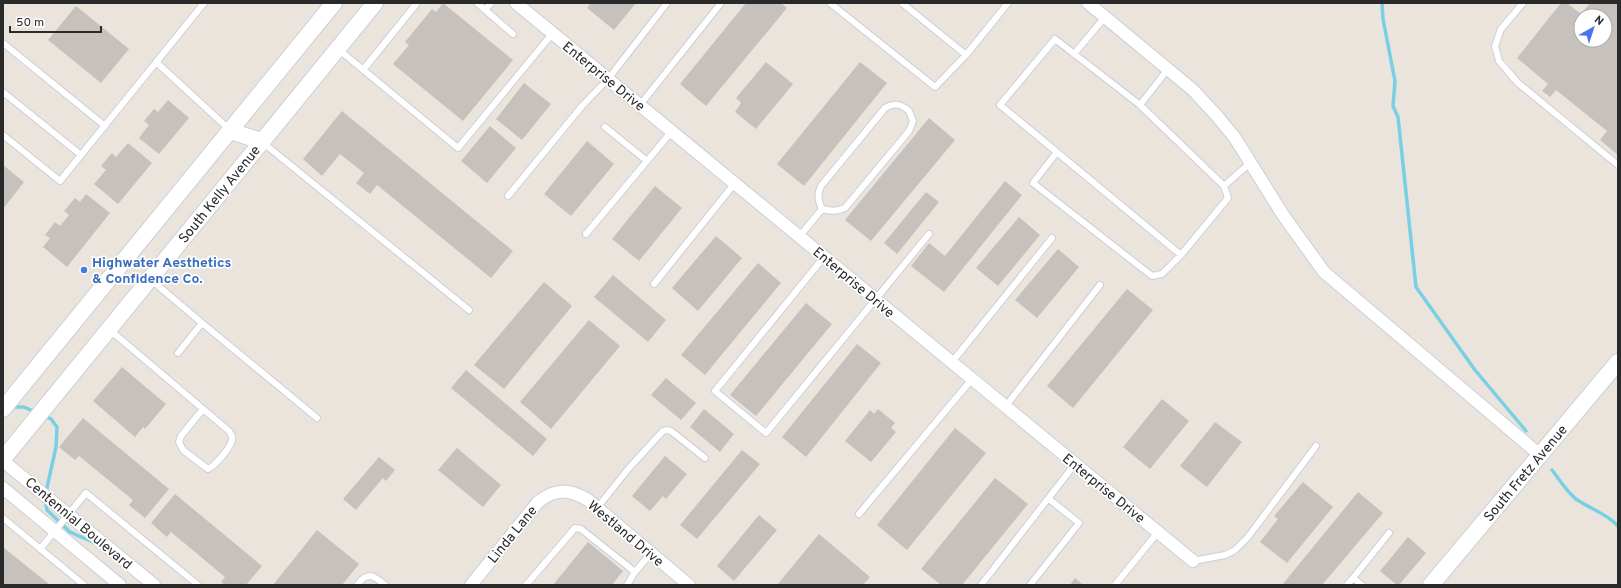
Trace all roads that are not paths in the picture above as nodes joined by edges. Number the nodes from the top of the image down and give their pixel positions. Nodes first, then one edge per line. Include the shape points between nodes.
1 (204, 3) edge
2 (334, 3) edge
3 (375, 3) edge
4 (417, 3) edge
5 (477, 3) edge
6 (491, 3) edge
7 (516, 3) edge
8 (667, 3) edge
9 (721, 3) edge
10 (830, 3) edge
11 (902, 3) edge
12 (1008, 3) edge
13 (1088, 3) edge
14 (1523, 3) edge
15 (485, 10) junction
16 (1105, 17) junction
17 (514, 34) dead end
18 (552, 34) junction
19 (3, 43) edge
20 (338, 49) junction
21 (1074, 54) junction
22 (966, 55) junction
23 (156, 62) junction
24 (1168, 69) junction
25 (363, 70) junction
26 (608, 79) junction
27 (3, 92) edge
28 (640, 105) junction
29 (1140, 105) junction
30 (105, 126) junction
31 (606, 127) dead end
32 (230, 131) junction
33 (672, 131) junction
34 (3, 134) edge
35 (261, 141) junction
36 (1057, 152) junction
37 (81, 155) junction
38 (647, 161) junction
39 (1250, 163) junction
40 (1618, 166) edge
41 (735, 183) junction
42 (1224, 186) junction
43 (508, 196) dead end
44 (822, 209) junction
45 (586, 234) dead end
46 (929, 234) dead end
47 (799, 237) junction
48 (1052, 238) dead end
49 (1181, 255) junction
50 (824, 257) junction
51 (150, 279) junction
52 (654, 284) dead end
53 (1100, 285) dead end
54 (875, 299) junction
55 (469, 310) dead end
56 (202, 323) junction
57 (109, 330) junction
58 (178, 353) dead end
59 (952, 362) junction
60 (1618, 362) edge
61 (972, 379) junction
62 (1005, 407) junction
63 (3, 409) edge
64 (203, 409) junction
65 (317, 418) dead end
66 (1316, 446) dead end
67 (1540, 455) junction
68 (705, 458) dead end
69 (3, 460) edge
70 (1075, 464) junction
71 (3, 488) edge
72 (559, 492) joint
73 (1049, 499) junction
74 (597, 508) junction
75 (69, 514) junction
76 (859, 514) dead end
77 (3, 518) edge
78 (55, 532) junction
79 (1158, 532) junction
80 (1389, 533) dead end
81 (40, 549) junction
82 (651, 553) junction
83 (1192, 561) joint
84 (636, 572) junction
85 (1353, 578) junction
86 (115, 584) edge
87 (84, 585) edge
88 (154, 585) edge
89 (198, 585) edge
90 (357, 585) edge
91 (385, 585) edge
92 (470, 585) edge
93 (526, 585) edge
94 (627, 585) edge
95 (689, 585) edge
96 (980, 585) edge
97 (1030, 585) edge
98 (1115, 585) edge
99 (1347, 585) edge
100 (1362, 585) edge
101 (1431, 585) edge

1 - 23 lane
2 - 32 main road
3 - 20 main road, South Kelly Avenue
4 - 25 lane
5 - 15 lane
6 - 15 lane
7 - 18 street, Enterprise Drive
8 - 26 lane
9 - 28 lane
10 - 22 lane via 935,87
11 - 22 lane
12 - 22 lane
13 - 16 street
14 - 40 lane via 1501,29 1495,46 1499,61 1518,83
15 - 17 lane
16 - 21 lane
16 - 24 street
18 - 25 lane via 458,148
18 - 26 street, Enterprise Drive
19 - 30 lane
20 - 25 lane
20 - 35 main road, South Kelly Avenue
21 - 29 lane
21 - 36 lane via 1055,39 1000,105
23 - 30 lane
23 - 32 lane
24 - 29 lane
24 - 39 street via 1218,116
26 - 28 street, Enterprise Drive
26 - 43 lane via 582,106
27 - 37 lane
28 - 33 street, Enterprise Drive
29 - 42 lane
30 - 37 lane
31 - 38 lane
32 - 35 main road
32 - 63 main road
33 - 38 lane
33 - 41 street, Enterprise Drive
34 - 37 lane via 60,181
35 - 51 main road, South Kelly Avenue
35 - 55 lane
36 - 49 lane
36 - 49 lane via 1033,183 1152,276 1162,274
38 - 45 lane
39 - 42 lane
39 - 67 street via 1324,272
41 - 47 street, Enterprise Drive
41 - 52 lane
42 - 49 lane via 1228,198
44 - 44 lane via 818,201 821,186 885,108 891,104 898,104 909,111 913,121 909,131 844,208 838,211
44 - 47 lane
46 - 54 lane
47 - 50 street, Enterprise Drive
48 - 59 lane
50 - 54 street, Enterprise Drive
50 - 54 lane via 715,391 766,433
51 - 56 lane
51 - 57 main road, South Kelly Avenue
53 - 62 lane
54 - 59 street, Enterprise Drive
56 - 58 lane
56 - 65 lane
57 - 64 lane
57 - 69 main road, South Kelly Avenue
59 - 61 street, Enterprise Drive
60 - 67 main road, South Fretz Avenue
61 - 62 street, Enterprise Drive
61 - 76 lane
62 - 70 street, Enterprise Drive
64 - 64 lane via 232,436 230,445 216,464 208,469 183,450 179,442
66 - 83 lane via 1248,537 1235,550 1225,555
67 - 101 main road, South Fretz Avenue
68 - 74 lane via 672,431 663,431
69 - 75 street, Centennial Boulevard
70 - 73 lane
70 - 79 street, Enterprise Drive
71 - 78 street, Centennial Boulevard
72 - 74 street, Westland Drive via 579,495
72 - 92 street, Linda Lane via 548,495 538,502
73 - 96 lane
73 - 97 lane via 1079,523
74 - 82 street, Westland Drive
75 - 78 lane
75 - 88 street, Centennial Boulevard
75 - 89 lane via 86,493
77 - 81 lane
78 - 81 lane
78 - 86 street, Centennial Boulevard
79 - 83 street, Enterprise Drive
79 - 98 lane
80 - 85 lane
81 - 87 lane
82 - 84 lane
82 - 95 street, Westland Drive
84 - 93 lane via 581,529 574,528
84 - 94 lane
85 - 99 lane
85 - 100 lane
90 - 91 lane via 368,576 376,577

